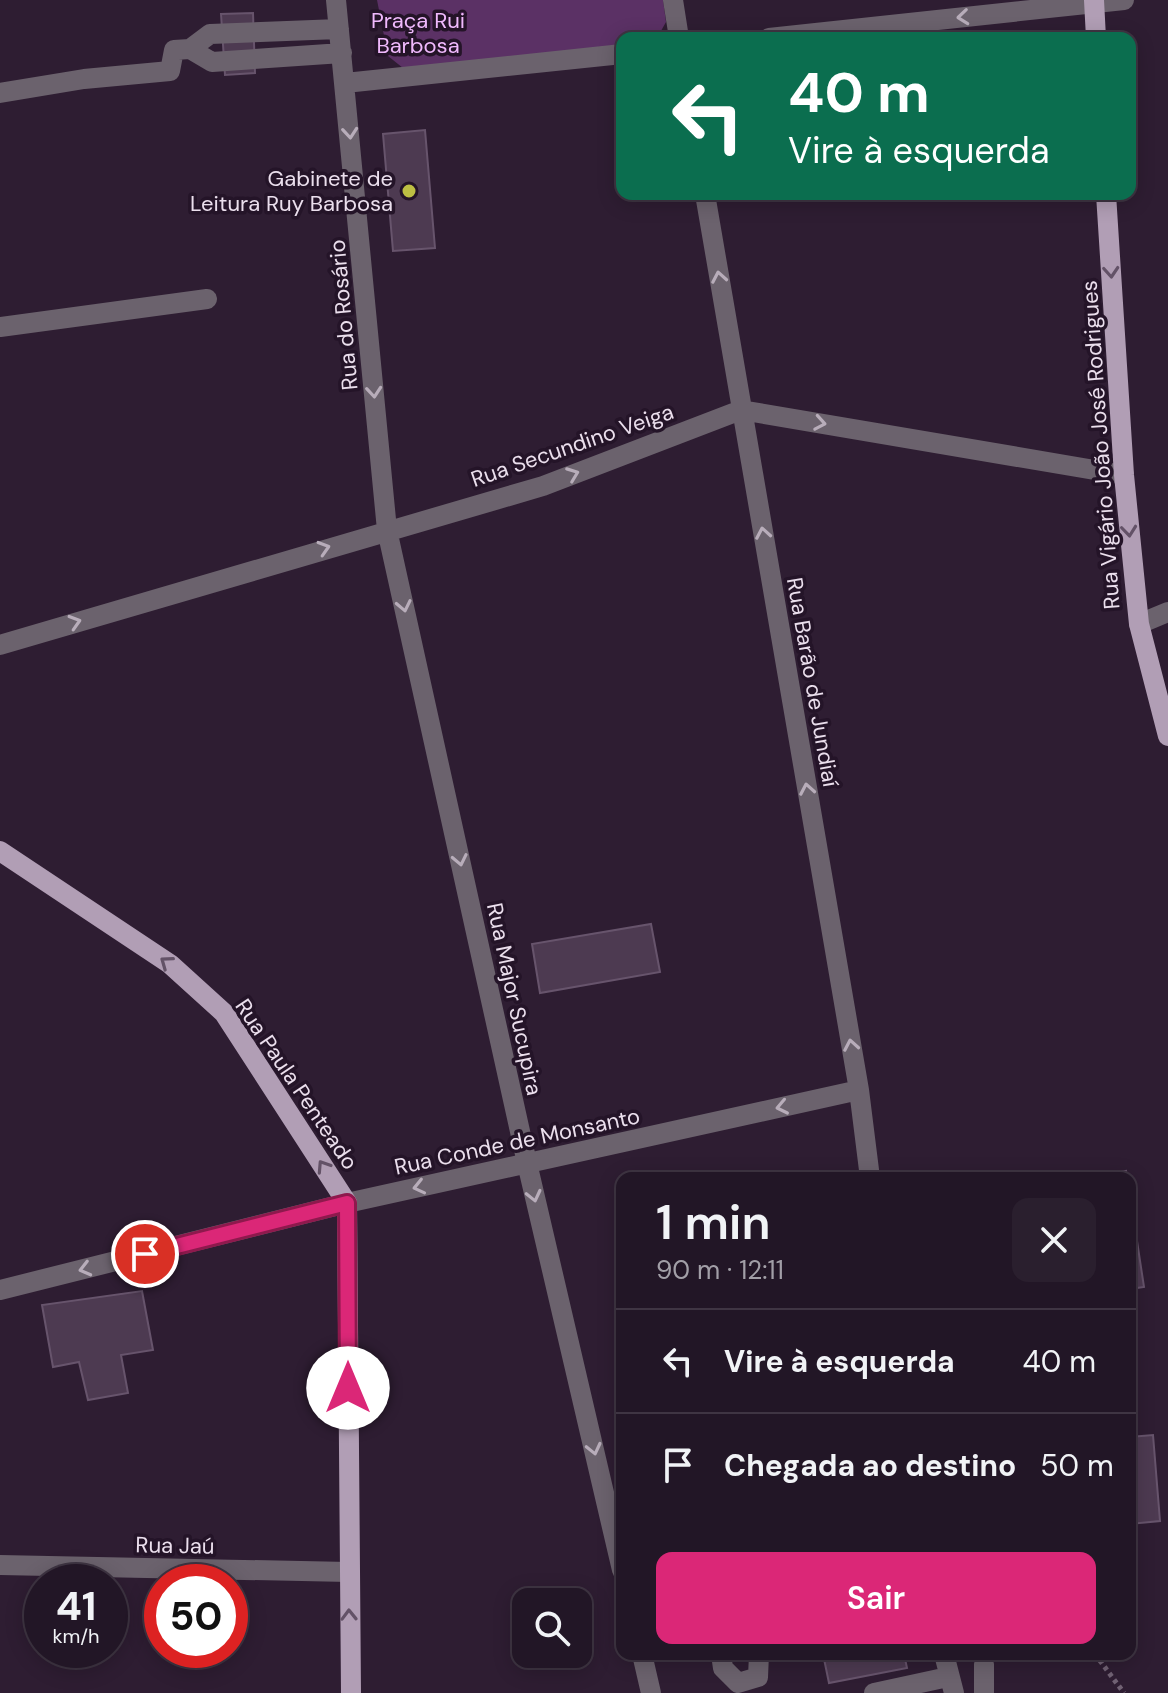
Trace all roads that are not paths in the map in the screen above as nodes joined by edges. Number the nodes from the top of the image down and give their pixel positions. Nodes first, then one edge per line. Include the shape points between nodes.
1 (336, 0) edge
2 (673, 0) edge
3 (1124, 0) edge
4 (1094, 2) edge
5 (339, 29) junction
6 (678, 32) edge
7 (823, 32) edge
8 (1096, 32) edge
9 (190, 49) junction
10 (342, 53) junction
11 (616, 55) edge
12 (345, 83) junction
13 (0, 93) edge
14 (706, 200) edge
15 (1106, 200) edge
16 (207, 299) dead end
17 (0, 327) edge
18 (741, 410) junction
19 (1124, 475) junction
20 (387, 530) junction
21 (1168, 612) edge
22 (1139, 624) junction
23 (0, 645) edge
24 (1168, 736) edge
25 (0, 851) edge
26 (859, 1090) junction
27 (527, 1163) junction
28 (869, 1172) edge
29 (347, 1203) junction
30 (0, 1290) edge
31 (616, 1544) edge
32 (0, 1565) edge
33 (349, 1572) junction
34 (643, 1660) edge
35 (723, 1660) edge
36 (759, 1660) edge
37 (945, 1660) edge
38 (984, 1664) dead end
39 (951, 1685) edge
40 (754, 1687) edge
41 (351, 1693) edge
42 (651, 1693) edge
43 (874, 1693) edge
44 (984, 1693) edge

1 - 5 street, Rua do Rosário
2 - 6 street
3 - 4 street
4 -> 7 street
4 - 8 main road
5 - 9 street via 210,34
5 - 10 street, Rua do Rosário
9 - 10 street via 212,62
9 - 13 street via 171,53 170,71
10 - 12 street, Rua do Rosário
11 - 12 street
12 -> 20 street, Rua do Rosário
18 -> 14 street, Rua Barão de Jundiaí
15 -> 19 main road, Rua Vigário João José Rodrigues
16 - 17 street
18 -> 19 street
20 -> 18 street, Rua Secundino Veiga via 543,486
26 -> 18 street, Rua Barão de Jundiaí
19 -> 22 main road, Rua Vigário João José Rodrigues
23 -> 20 street, Rua Secundino Veiga
20 -> 27 street, Rua Major Sucupira
21 - 22 street
22 - 24 main road, Rua Vigário João José Rodrigues
29 -> 25 main road, Rua Paula Penteado via 224,1013 170,964
26 -> 27 street, Rua Conde de Monsanto
26 - 28 street, Rua Barão de Jundiaí
27 -> 29 street, Rua Conde de Monsanto
27 -> 31 street, Rua Major Sucupira
29 -> 30 street, Rua Conde de Monsanto
29 - 33 main road, Rua Paula Penteado
32 - 33 street, Rua Jaú
41 -> 33 main road, Rua Paula Penteado
34 - 42 street
35 - 40 street via 729,1678
36 - 40 street
37 - 39 street
38 - 44 street
39 - 43 street

